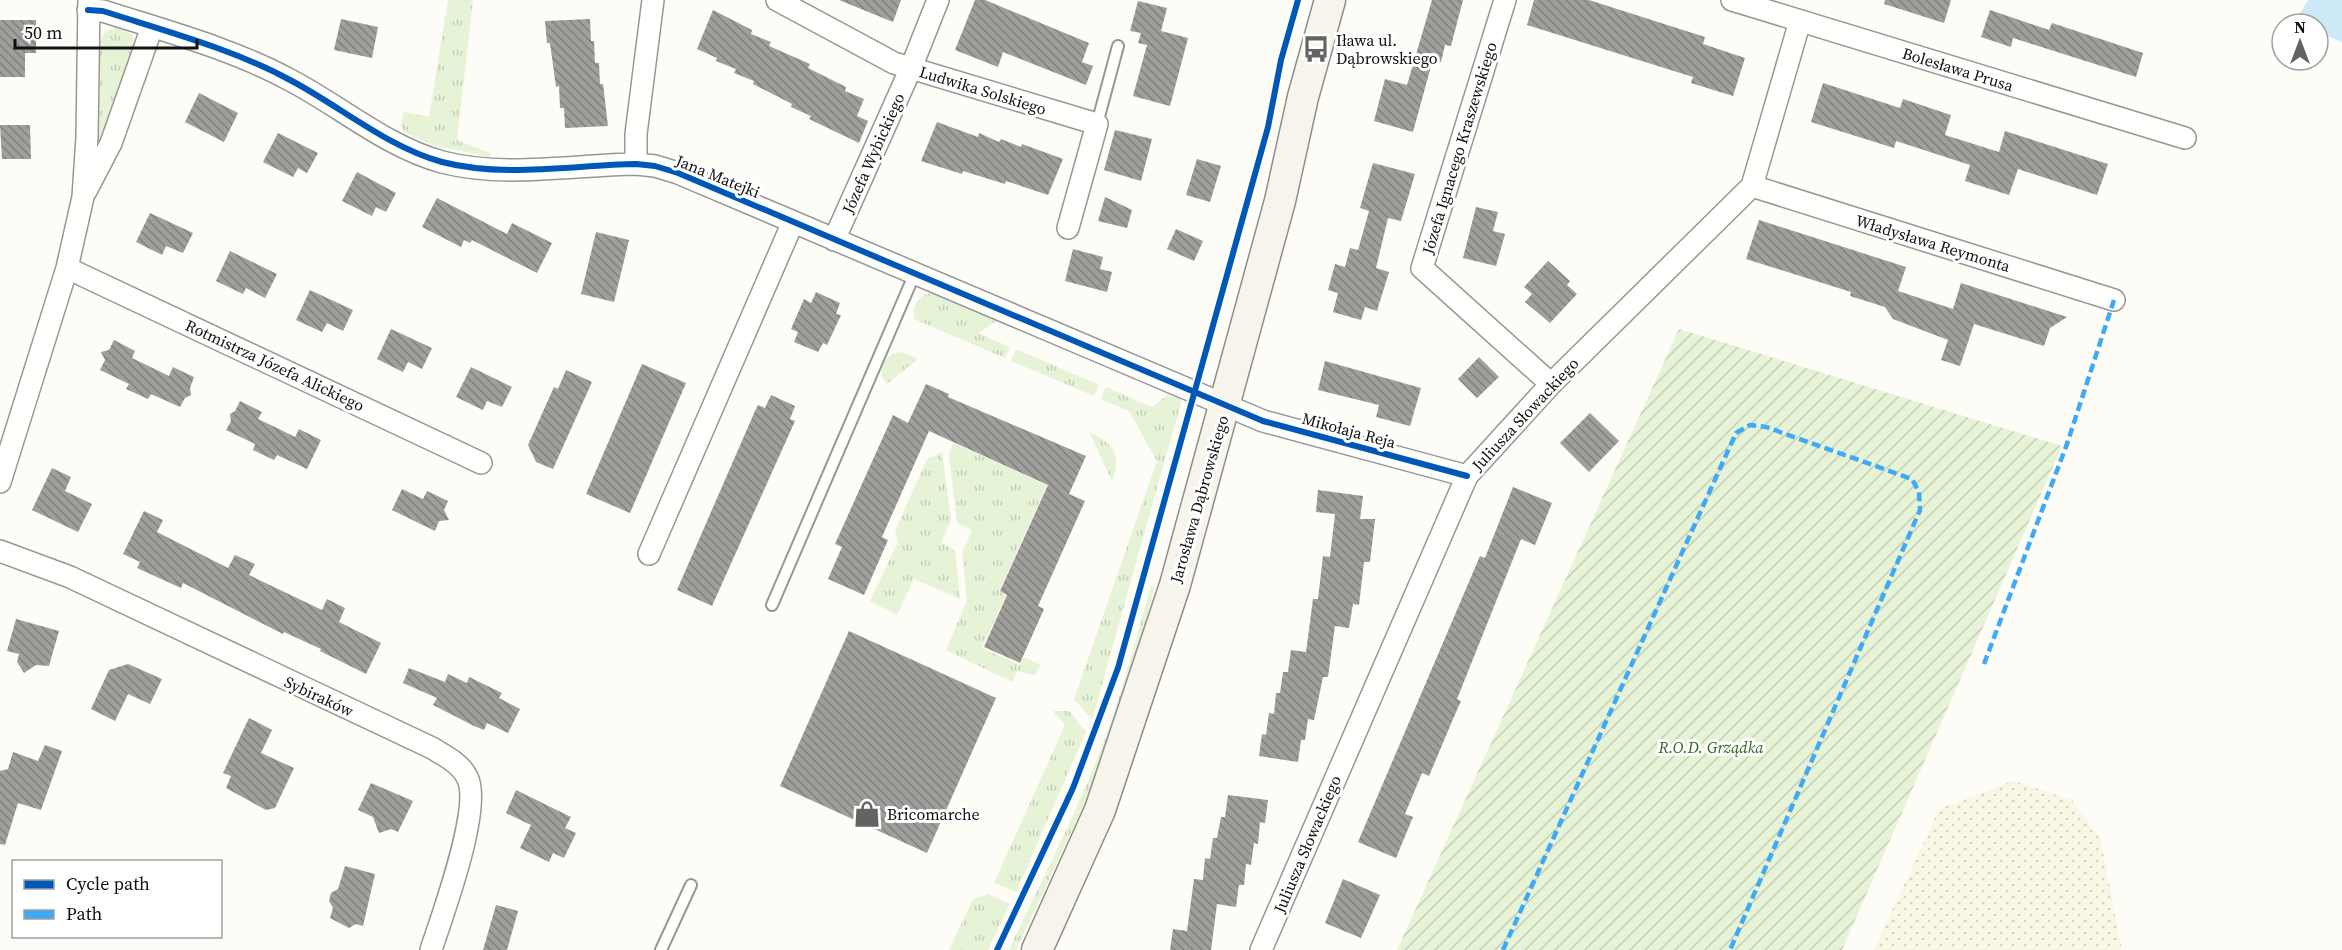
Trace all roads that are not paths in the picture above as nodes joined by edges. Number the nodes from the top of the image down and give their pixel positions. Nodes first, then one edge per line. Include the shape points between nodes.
1 (653, 0) edge
2 (777, 0) edge
3 (938, 0) edge
4 (1330, 0) edge
5 (1504, 0) edge
6 (1731, 0) edge
7 (88, 5) edge
8 (1800, 21) junction
9 (152, 27) junction
10 (1118, 46) dead end
11 (911, 68) junction
12 (1097, 124) junction
13 (2185, 138) dead end
14 (636, 164) junction
15 (1752, 186) junction
16 (83, 197) junction
17 (793, 222) junction
18 (1068, 228) dead end
19 (834, 240) junction
20 (67, 268) junction
21 (915, 273) junction
22 (2114, 300) dead end
23 (1551, 384) junction
24 (1225, 405) junction
25 (7, 434) edge
26 (481, 463) dead end
27 (1467, 476) junction
28 (0, 482) edge
29 (0, 551) edge
30 (649, 554) dead end
31 (772, 605) dead end
32 (691, 885) dead end
33 (431, 950) edge
34 (661, 950) edge
35 (1037, 950) edge
36 (1261, 950) edge

1 - 14 street via 636,134
2 - 11 street, Ludwika Solskiego via 894,63
3 - 11 street, Józefa Wybickiego
4 - 24 street, Jarosława Dąbrowskiego
5 - 23 street, Józefa Ignacego Kraszewskiego via 1422,268
6 - 8 street, Bolesława Prusa
7 - 9 street, Jana Matejki
7 - 16 street
8 - 13 street, Bolesława Prusa
8 - 15 street, Juliusza Słowackiego
9 - 14 street, Jana Matejki via 281,75 386,136 439,161 510,170
9 - 16 street via 111,143
10 - 12 lane
11 - 12 street, Ludwika Solskiego
11 - 19 street, Józefa Wybickiego
12 - 18 street
14 - 17 street, Jana Matejki via 678,173
15 - 22 street, Władysława Reymonta
15 - 23 street, Juliusza Słowackiego
16 - 20 street
17 - 19 street, Jana Matejki
17 - 30 street
19 - 21 street, Jana Matejki
20 - 25 street
20 - 26 street, Rotmistrza Józefa Alickiego
21 - 24 street, Jana Matejki
21 - 31 lane
23 - 27 street, Juliusza Słowackiego
24 - 27 street, Mikołaja Reja via 1263,421
24 - 35 street, Jarosława Dąbrowskiego via 1175,585 1100,810
25 - 28 street
27 - 36 street, Juliusza Słowackiego
29 - 33 street, Sybiraków via 70,577 432,748 456,763 468,778 472,799 469,824
32 - 34 lane

